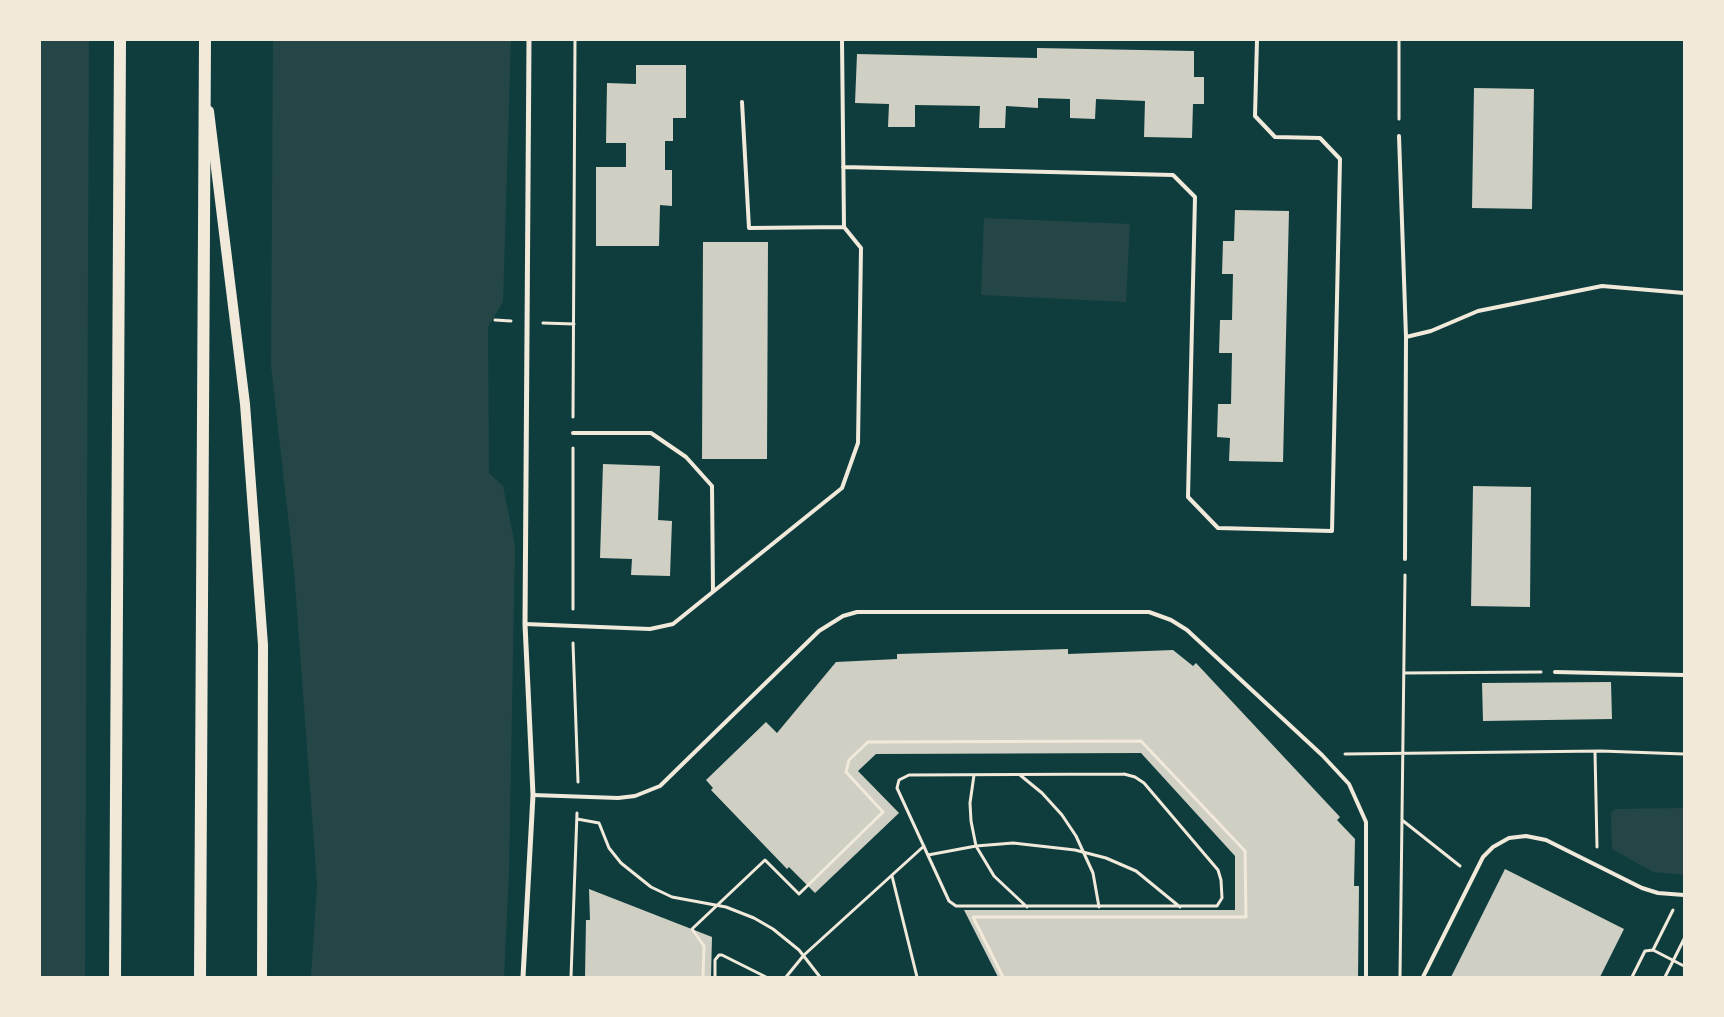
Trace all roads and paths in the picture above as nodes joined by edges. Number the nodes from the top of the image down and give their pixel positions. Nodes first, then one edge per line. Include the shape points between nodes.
1 (120, 40) edge
2 (205, 40) edge
3 (530, 40) edge
4 (575, 40) edge
5 (842, 40) edge
6 (1257, 40) edge
7 (1399, 40) edge
8 (205, 76) junction
9 (742, 102) dead end
10 (1399, 136) joint
11 (843, 167) junction
12 (844, 227) junction
13 (1684, 292) edge
14 (1406, 337) junction
15 (573, 433) junction
16 (1405, 560) joint
17 (714, 591) junction
18 (525, 624) junction
19 (572, 627) junction
20 (1555, 672) joint
21 (1404, 673) junction
22 (1684, 675) edge
23 (1595, 752) junction
24 (1402, 753) junction
25 (1684, 754) edge
26 (1322, 755) junction
27 (974, 775) junction
28 (1020, 775) junction
29 (533, 795) junction
30 (579, 796) junction
31 (577, 819) junction
32 (1401, 820) junction
33 (924, 846) junction
34 (976, 846) junction
35 (1084, 852) junction
36 (928, 856) junction
37 (1597, 866) junction
38 (892, 875) junction
39 (1473, 876) junction
40 (1682, 895) edge
41 (1027, 907) junction
42 (1099, 907) junction
43 (1181, 907) junction
44 (1684, 939) edge
45 (1653, 950) junction
46 (804, 955) junction
47 (1673, 960) junction
48 (1684, 966) edge
49 (115, 977) edge
50 (200, 977) edge
51 (262, 977) edge
52 (523, 977) edge
53 (571, 977) edge
54 (703, 977) edge
55 (715, 977) edge
56 (766, 977) edge
57 (786, 977) edge
58 (820, 977) edge
59 (916, 977) edge
60 (1003, 977) edge
61 (1366, 977) edge
62 (1400, 977) edge
63 (1423, 977) edge
64 (1632, 977) edge
65 (1665, 977) edge

1 - 49 main road
2 - 8 main road
3 - 18 street
4 - 15 path
5 - 11 lane
6 - 11 lane via 1255,116 1275,137 1320,138 1340,159 1332,531 1218,528 1188,497 1195,197 1173,175
7 - 10 path
8 - 50 main road
8 - 51 main road via 245,404 263,645
9 - 12 lane via 749,228
10 - 14 lane
11 - 12 lane
12 - 17 lane via 861,248 858,443 842,488
13 - 14 lane via 1602,286 1478,311
14 - 16 lane
15 - 17 lane via 651,433 686,457 712,486
15 - 19 path
16 - 21 path
17 - 19 lane via 673,624 650,628
18 - 19 lane
18 - 29 street
19 - 30 path
20 - 21 path
20 - 22 lane
21 - 24 path
23 - 24 path
23 - 25 path
23 - 37 path
24 - 26 path
24 - 32 path
26 - 30 lane via 1187,630 1149,612 857,612 843,616 819,631 660,786 635,796
26 - 61 lane via 1349,784 1366,822
27 - 28 path
27 - 33 path via 909,775 899,780 897,788
27 - 34 path via 970,803
28 - 35 path via 1062,815
28 - 43 path via 1130,775 1144,783 1221,876 1222,898 1217,906
29 - 30 lane
29 - 52 street
30 - 31 path
31 - 46 path via 599,823 621,863 651,887 672,897 726,907 754,918
31 - 53 path
32 - 39 path
32 - 62 path
33 - 36 path
33 - 38 path
34 - 35 path via 1033,844
34 - 36 path
34 - 41 path via 994,876
35 - 42 path via 1093,873
35 - 43 path via 1136,871
36 - 41 path via 949,901 956,906
37 - 39 lane via 1546,840 1517,836 1488,851
37 - 40 lane via 1642,888
38 - 46 path
38 - 59 path
39 - 63 lane
40 - 45 path
41 - 42 path
42 - 43 path
44 - 47 path
45 - 47 path
45 - 64 path via 1645,951
46 - 57 path
46 - 58 path
47 - 48 path
47 - 65 path
54 - 60 path via 704,946 692,929 765,860 799,894 883,812 846,772 849,760 868,742 1141,741 1245,851 1246,917 972,917
55 - 56 path via 716,956 722,955

